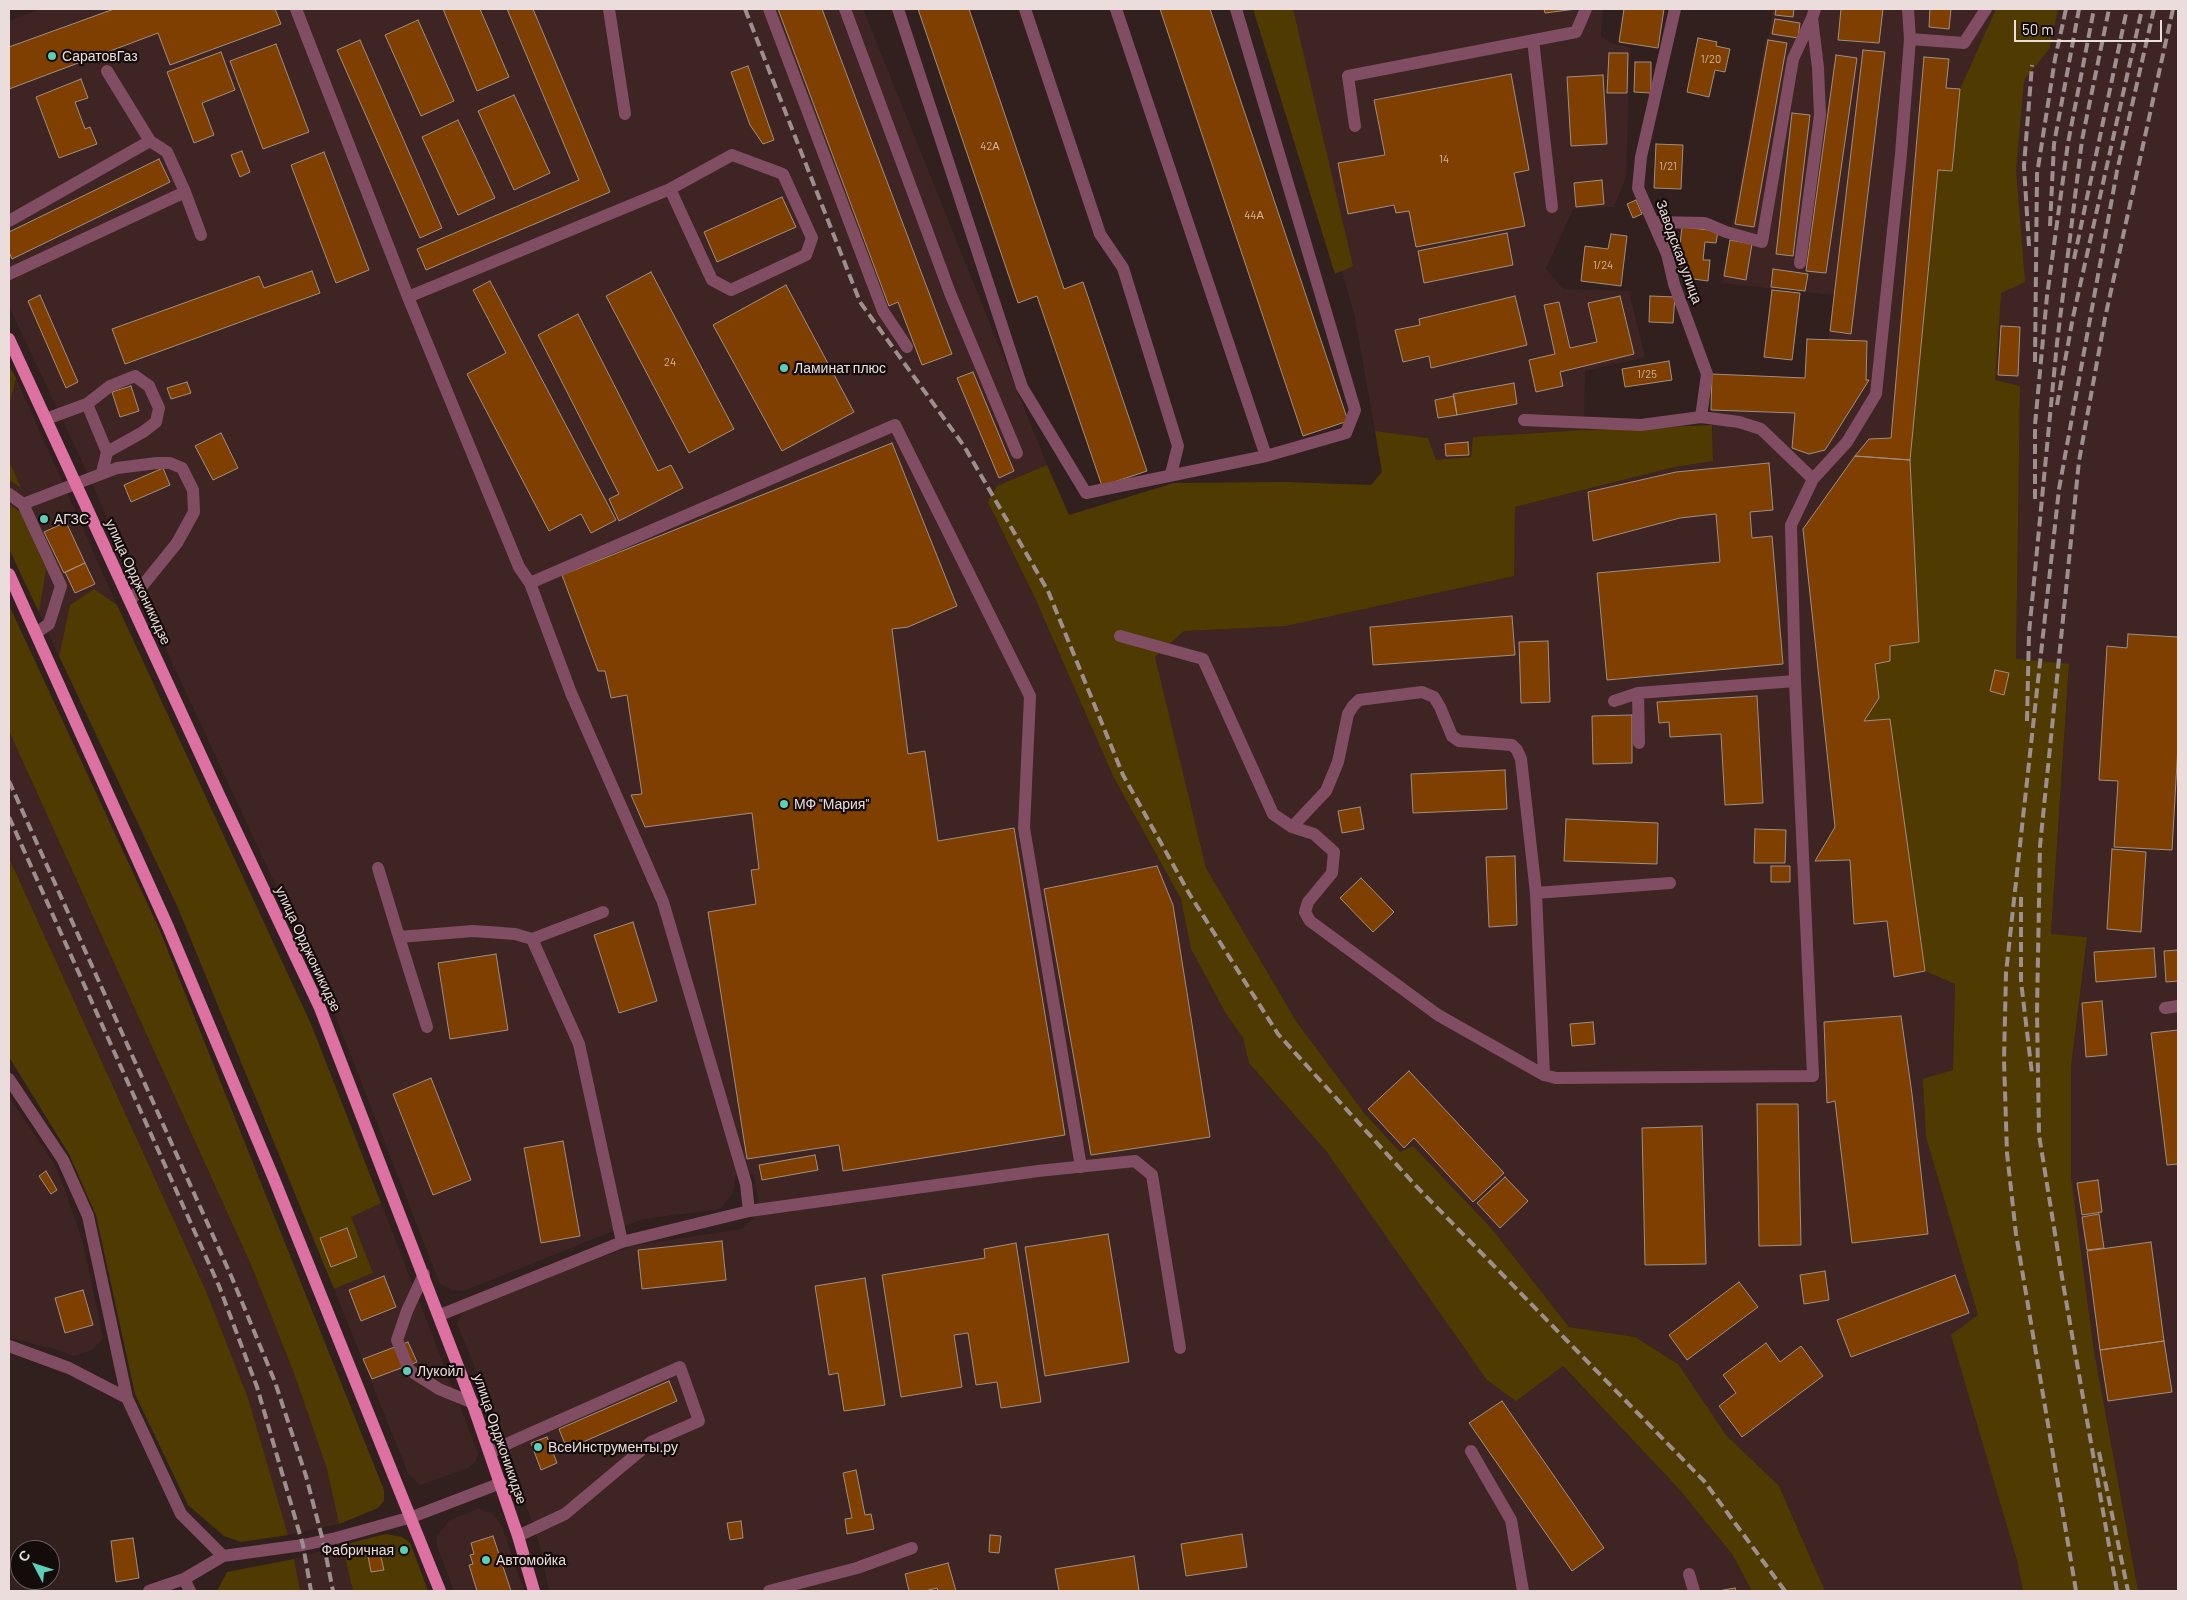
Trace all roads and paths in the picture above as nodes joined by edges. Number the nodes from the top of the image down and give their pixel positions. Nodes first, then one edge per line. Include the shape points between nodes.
1 (296, 9) edge
2 (609, 9) edge
3 (769, 9) edge
4 (845, 9) edge
5 (898, 9) edge
6 (1025, 9) edge
7 (1116, 9) edge
8 (1236, 9) edge
9 (1586, 9) edge
10 (1675, 9) edge
11 (1908, 9) edge
12 (1986, 9) edge
13 (1813, 14) edge
14 (1910, 39) junction
15 (1533, 40) junction
16 (107, 72) dead end
17 (625, 114) dead end
18 (1355, 126) dead end
19 (150, 140) junction
20 (670, 189) junction
21 (185, 192) junction
22 (1552, 207) dead end
23 (9, 221) edge
24 (1654, 222) junction
25 (201, 235) dead end
26 (1800, 263) dead end
27 (9, 274) edge
28 (408, 296) junction
29 (9, 339) edge
30 (907, 347) dead end
31 (87, 404) junction
32 (1702, 417) junction
33 (46, 420) junction
34 (1524, 420) dead end
35 (107, 452) junction
36 (1017, 453) dead end
37 (1266, 456) junction
38 (102, 473) junction
39 (1171, 474) junction
40 (1813, 479) junction
41 (76, 485) junction
42 (9, 494) edge
43 (23, 504) junction
44 (9, 574) edge
45 (530, 583) junction
46 (130, 601) junction
47 (36, 633) junction
48 (1120, 636) dead end
49 (1795, 680) junction
50 (1638, 694) junction
51 (1614, 701) dead end
52 (1639, 743) dead end
53 (1292, 827) junction
54 (378, 868) dead end
55 (1670, 883) dead end
56 (1536, 893) junction
57 (603, 912) dead end
58 (399, 937) junction
59 (532, 939) junction
60 (2178, 1006) edge
61 (2165, 1008) dead end
62 (427, 1027) dead end
63 (1544, 1075) junction
64 (9, 1079) edge
65 (1081, 1167) junction
66 (749, 1211) junction
67 (622, 1242) junction
68 (424, 1274) junction
69 (440, 1315) junction
70 (9, 1346) edge
71 (1180, 1348) dead end
72 (127, 1398) junction
73 (473, 1403) junction
74 (1471, 1451) dead end
75 (490, 1453) junction
76 (501, 1483) junction
77 (412, 1517) junction
78 (518, 1536) junction
79 (912, 1548) dead end
80 (223, 1556) junction
81 (1689, 1574) dead end
82 (184, 1579) junction
83 (149, 1591) edge
84 (190, 1591) edge
85 (440, 1591) edge
86 (534, 1591) edge
87 (769, 1591) edge
88 (1523, 1591) edge
89 (1694, 1591) edge

1 - 28 street
2 - 17 street
3 - 30 street via 883,312
4 - 36 street via 950,293
5 - 39 street via 1022,388 1086,493
6 - 39 street via 1100,234 1123,268 1178,446
7 - 37 street
8 - 37 street via 1355,410 1346,433
9 - 15 street via 1576,32
10 - 24 street, Заводская улица via 1642,156 1638,188
11 - 14 street
12 - 14 street via 1964,43
13 - 24 street via 1793,59 1762,242 1705,223
13 - 26 street via 1820,115
14 - 40 street via 1876,394 1847,442
15 - 18 street via 1348,76
15 - 22 street
16 - 19 street
19 - 21 street via 167,152
19 - 23 street
20 - 20 street via 712,280 731,290 806,255 812,238 783,174 732,155
20 - 28 street
21 - 25 street
21 - 27 street
24 - 32 street, Заводская улица via 1707,374
28 - 45 street via 519,568
29 - 33 main road, улица Орджоникидзе
31 - 33 street
31 - 35 street
31 - 35 street via 110,386 135,376 148,386 159,408 156,422
32 - 34 street via 1641,425
32 - 40 street via 1761,429
33 - 41 main road, улица Орджоникидзе
35 - 38 street
37 - 39 street
38 - 41 street
38 - 46 street via 142,464 170,463 182,468 193,490 194,512 177,543
40 - 49 street via 1791,525
41 - 43 street
41 - 46 main road, улица Орджоникидзе
42 - 43 street
43 - 47 street via 61,586 48,624
44 - 47 main road
45 - 65 street via 895,425 1030,696 1024,828
45 - 66 street via 571,693 663,902 746,1184
46 - 68 main road, улица Орджоникидзе via 320,1008
47 - 77 main road via 168,927
48 - 53 street via 1203,658 1273,814
49 - 50 street
49 - 63 street via 1813,1076 1556,1078
50 - 51 street
50 - 52 street
53 - 56 street via 1326,791 1338,762 1348,714 1353,706 1360,700 1422,692 1434,698 1452,736 1459,741 1512,745 1517,750 1521,759
53 - 63 street via 1314,834 1334,852 1332,873 1308,902 1305,912 1310,921 1438,1015
54 - 58 street
55 - 56 street
56 - 63 street
57 - 59 street
58 - 59 street via 473,931 515,934
58 - 62 street
59 - 67 street via 579,1044
60 - 61 street
64 - 72 street via 62,1160 88,1216
65 - 66 street
65 - 71 street via 1135,1161 1152,1175
66 - 67 street
67 - 69 street
68 - 69 main road, улица Орджоникидзе
68 - 73 street via 397,1340 409,1370 439,1389
69 - 73 main road, улица Орджоникидзе
70 - 72 street via 69,1368
72 - 80 street via 181,1514
73 - 75 main road, улица Орджоникидзе
74 - 88 street via 1511,1520
75 - 76 main road, улица Орджоникидзе
75 - 78 street via 680,1367 699,1421 651,1442 565,1514
76 - 77 street
76 - 78 main road, улица Орджоникидзе
77 - 80 street via 303,1545
77 - 85 main road
78 - 86 main road, улица Орджоникидзе
79 - 87 street via 857,1568
80 - 82 street
81 - 89 street
82 - 83 street
82 - 84 street

